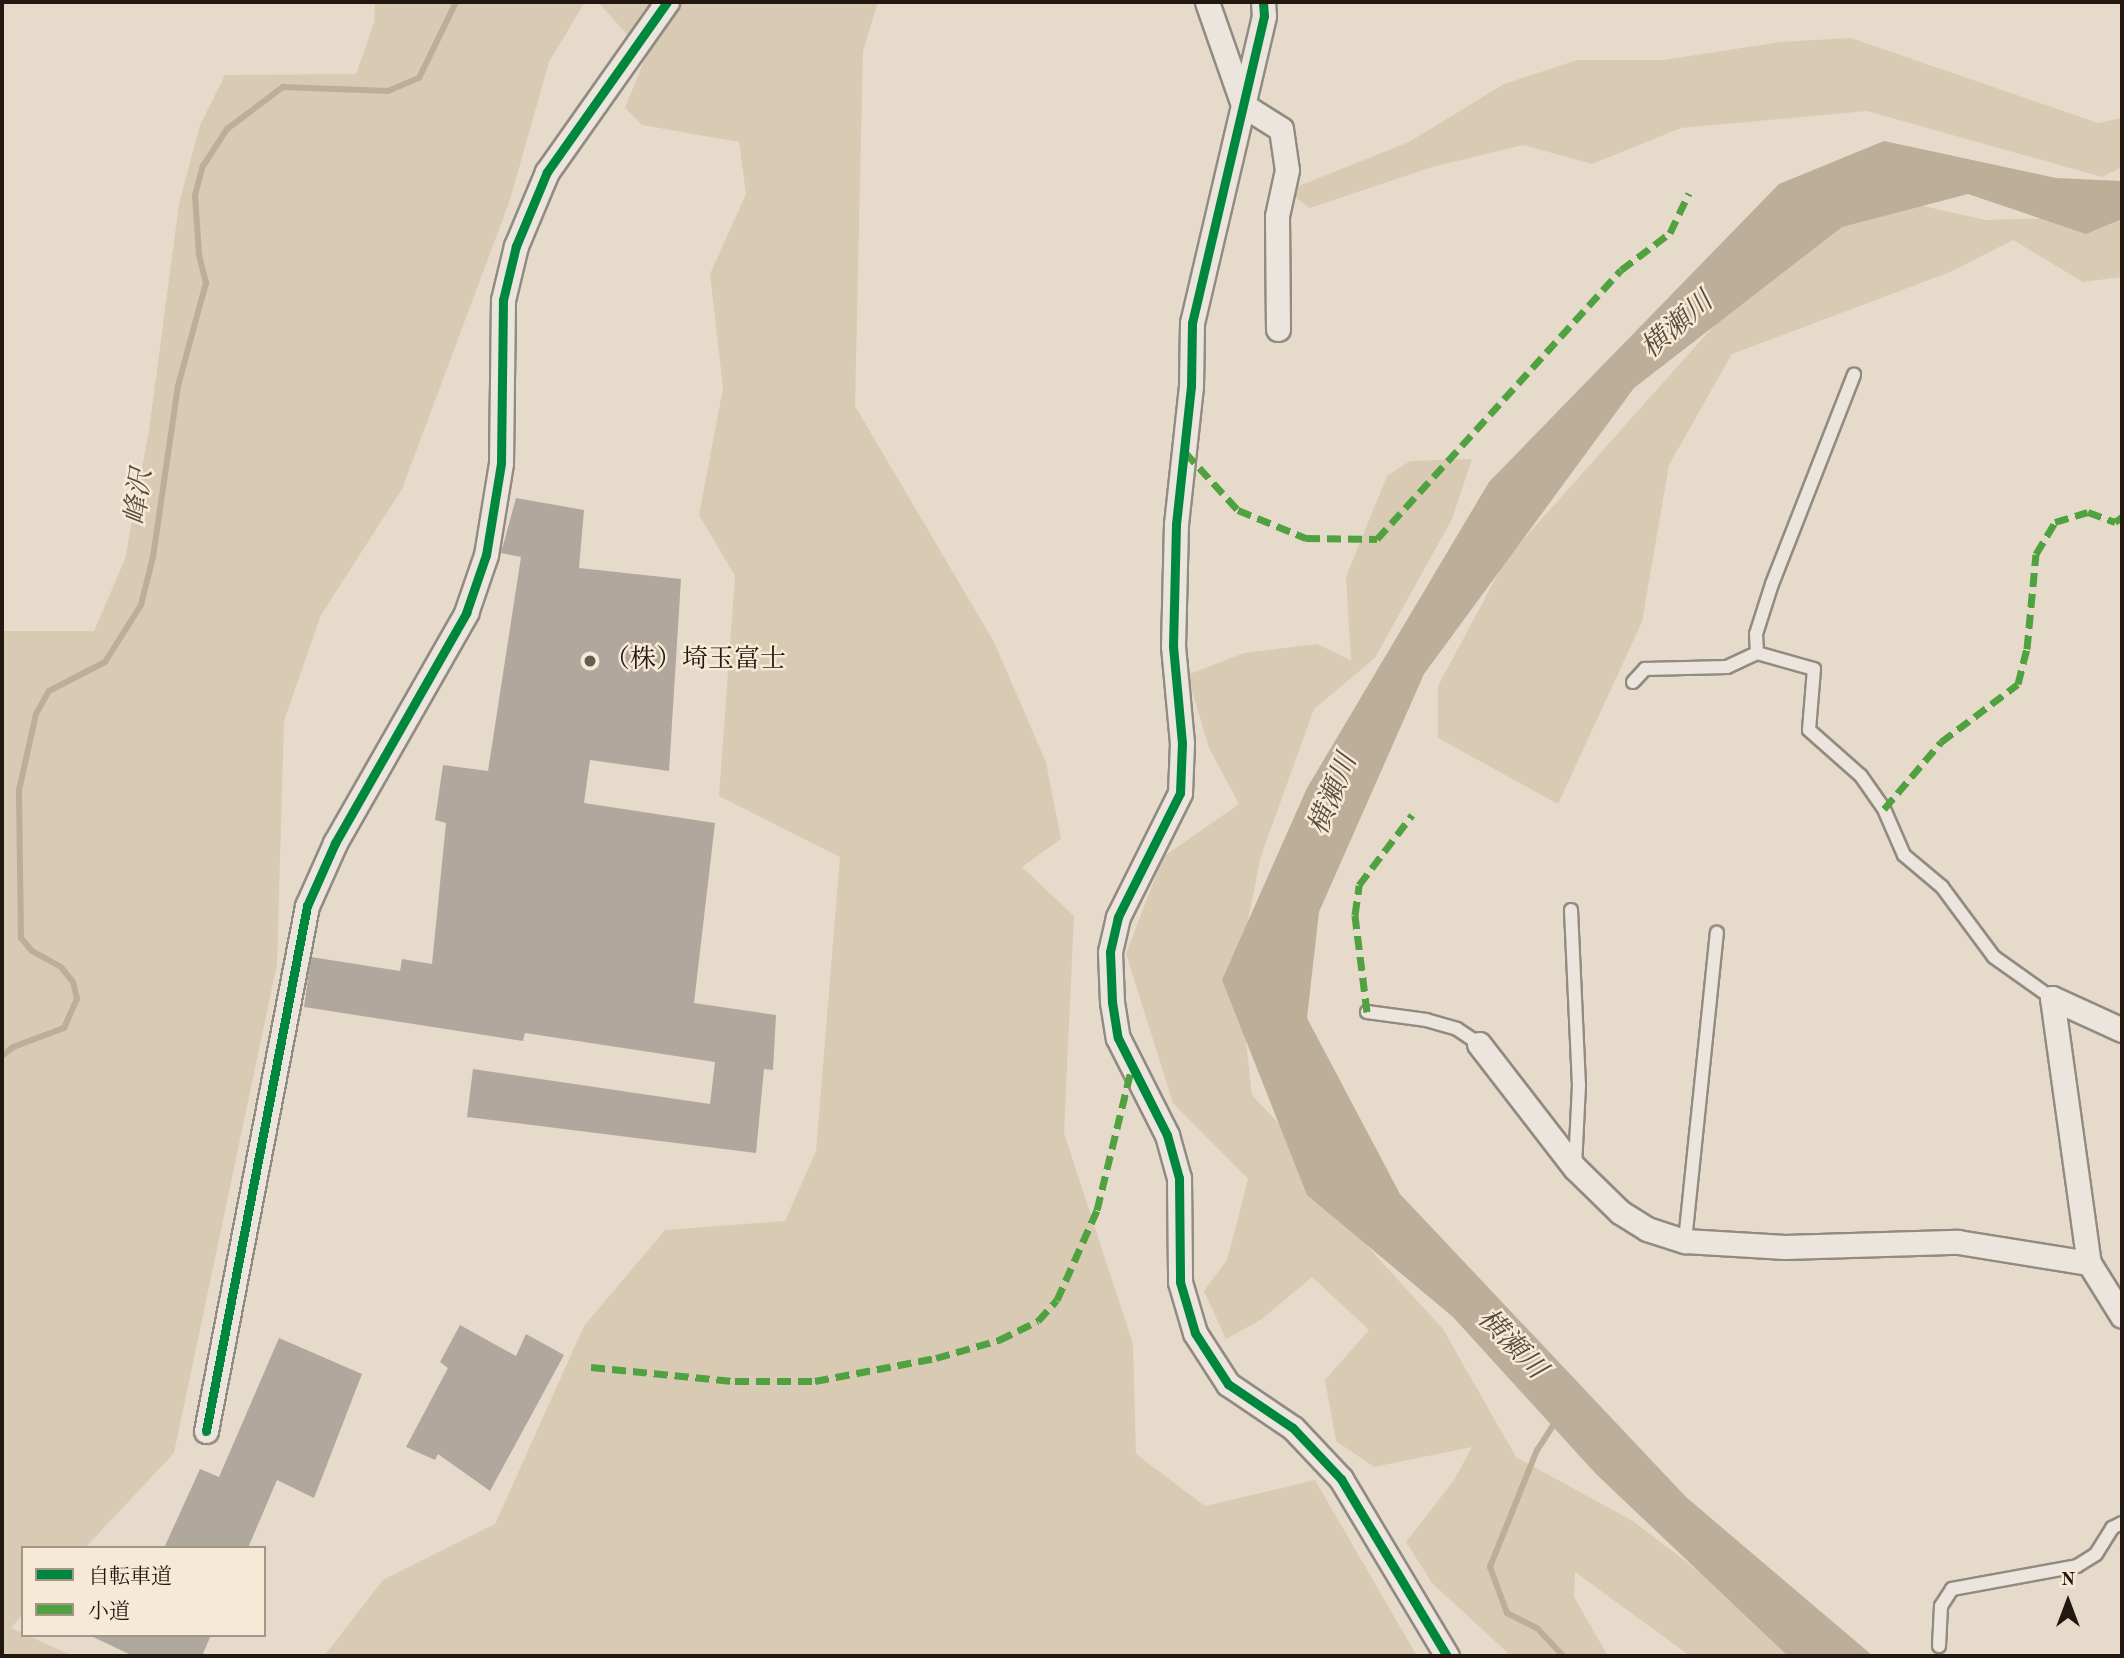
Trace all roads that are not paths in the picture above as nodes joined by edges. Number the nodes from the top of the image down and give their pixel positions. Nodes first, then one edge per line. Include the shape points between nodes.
1 (667, 2) edge
2 (1207, 2) edge
3 (1263, 2) edge
4 (1243, 105) junction
5 (1278, 329) dead end
6 (1854, 375) dead end
7 (1757, 653) junction
8 (1633, 682) dead end
9 (1571, 910) dead end
10 (1717, 933) dead end
11 (2052, 998) junction
12 (1367, 1012) dead end
13 (2122, 1030) edge
14 (1479, 1044) joint
15 (1576, 1168) junction
16 (1685, 1241) junction
17 (2088, 1263) junction
18 (2122, 1316) edge
19 (206, 1431) dead end
20 (2122, 1523) edge
21 (1939, 1646) dead end
22 (1447, 1656) edge

1 - 19 street via 547,172 516,246 503,300 501,463 486,555 466,613 335,843 307,906
2 - 4 street
3 - 4 street
4 - 5 street via 1282,129 1287,170 1277,216
4 - 22 street via 1192,323 1191,386 1176,524 1173,646 1182,743 1180,793 1118,917 1110,952 1112,1002 1118,1038 1167,1135 1179,1178 1180,1282 1195,1333 1228,1384 1293,1427 1341,1479
6 - 7 lane via 1772,584 1756,634
7 - 8 lane via 1727,667 1645,670
7 - 11 lane via 1814,670 1810,730 1817,741 1861,776 1884,809 1904,855 1942,887 1994,957
9 - 15 lane via 1579,1085
10 - 16 lane
11 - 13 street
11 - 17 street
12 - 14 lane via 1426,1020 1457,1029
14 - 15 street
15 - 16 street via 1620,1212 1647,1229
16 - 17 street via 1785,1247 1958,1242
17 - 18 street
20 - 21 lane via 2112,1528 2096,1554 2077,1566 1952,1589 1941,1606

